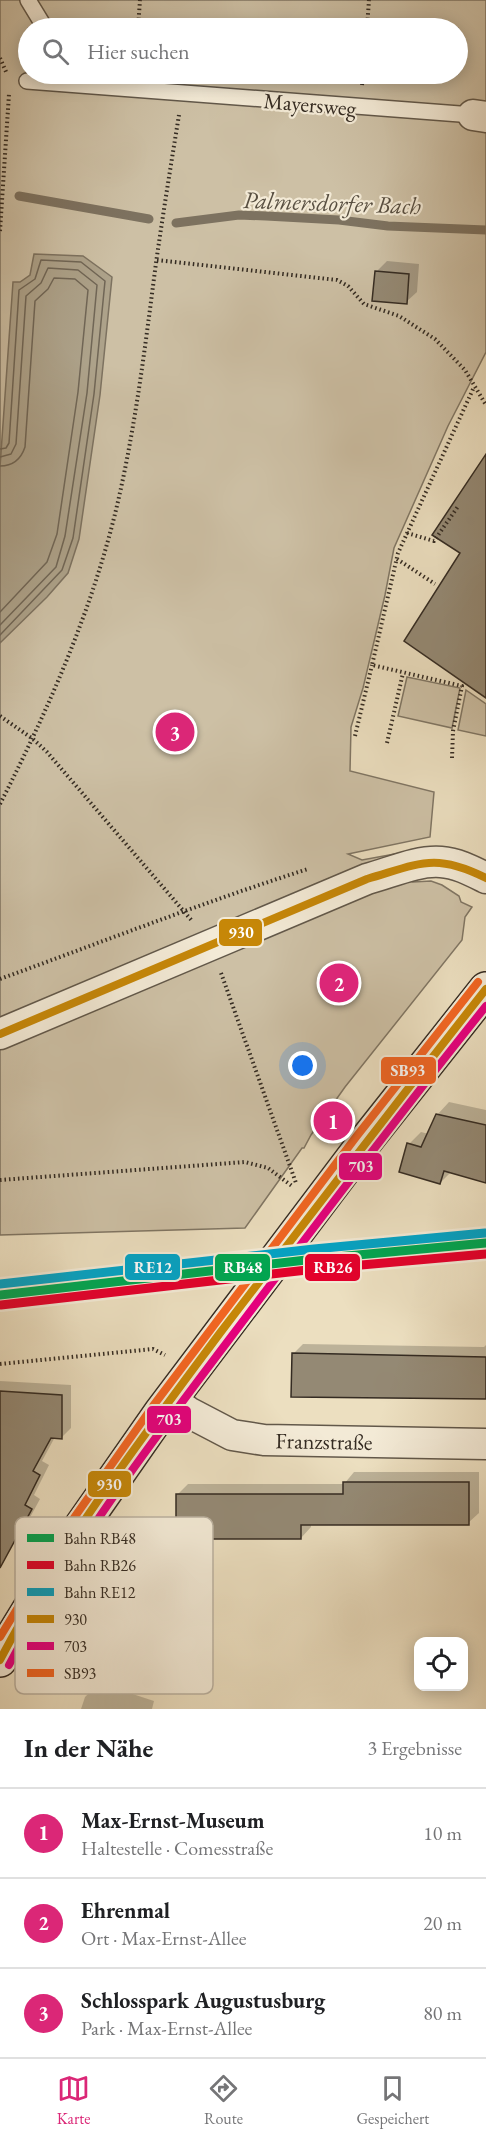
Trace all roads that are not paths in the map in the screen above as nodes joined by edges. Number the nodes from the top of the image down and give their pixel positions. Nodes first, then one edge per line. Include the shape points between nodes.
1 (28, 0) edge
2 (39, 18) edge
3 (96, 84) edge
4 (479, 116) edge
5 (486, 878) edge
6 (486, 989) edge
7 (0, 1034) edge
8 (171, 1400) junction
9 (486, 1444) edge
10 (88, 1517) edge
11 (15, 1632) edge
12 (0, 1660) edge

1 - 2 lane
3 - 4 lane, Mayersweg
5 - 7 street via 441,862 367,879
6 - 8 main road via 364,1143
8 - 9 street, Franzstraße via 232,1436
8 - 10 main road
11 - 12 main road

